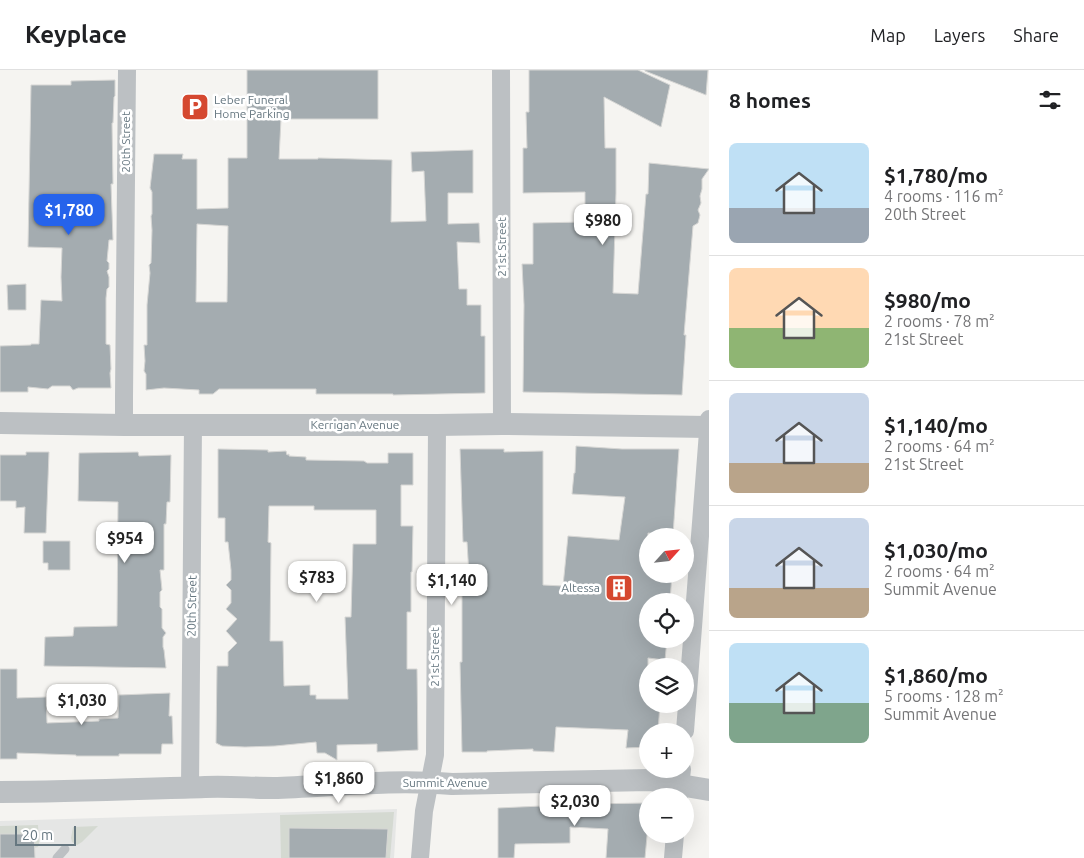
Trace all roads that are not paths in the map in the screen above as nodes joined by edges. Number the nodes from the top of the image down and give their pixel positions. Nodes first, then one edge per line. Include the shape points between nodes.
1 (127, 70) edge
2 (501, 70) edge
3 (709, 419) edge
4 (0, 423) edge
5 (193, 424) junction
6 (502, 424) junction
7 (124, 425) junction
8 (437, 425) junction
9 (709, 427) edge
10 (686, 723) edge
11 (430, 782) junction
12 (680, 783) edge
13 (190, 788) junction
14 (709, 790) edge
15 (0, 792) edge
16 (674, 843) edge
17 (65, 849) dead end
18 (57, 858) edge
19 (420, 858) edge
20 (673, 858) edge

1 - 7 street, 20th Street
2 - 6 street, 21st Street
3 - 9 street
4 - 7 street, Kerrigan Avenue
5 - 7 street, Kerrigan Avenue
5 - 8 street, Kerrigan Avenue
5 - 13 street, 20th Street
6 - 8 street, Kerrigan Avenue
6 - 9 street, Kerrigan Avenue
8 - 11 street, 21st Street via 434,755
9 - 10 street
11 - 12 street, Summit Avenue via 650,780
11 - 13 street, Summit Avenue
11 - 19 street, 21st Street
12 - 14 street, Summit Avenue
13 - 15 street, Summit Avenue
16 - 20 street
17 - 18 lane

